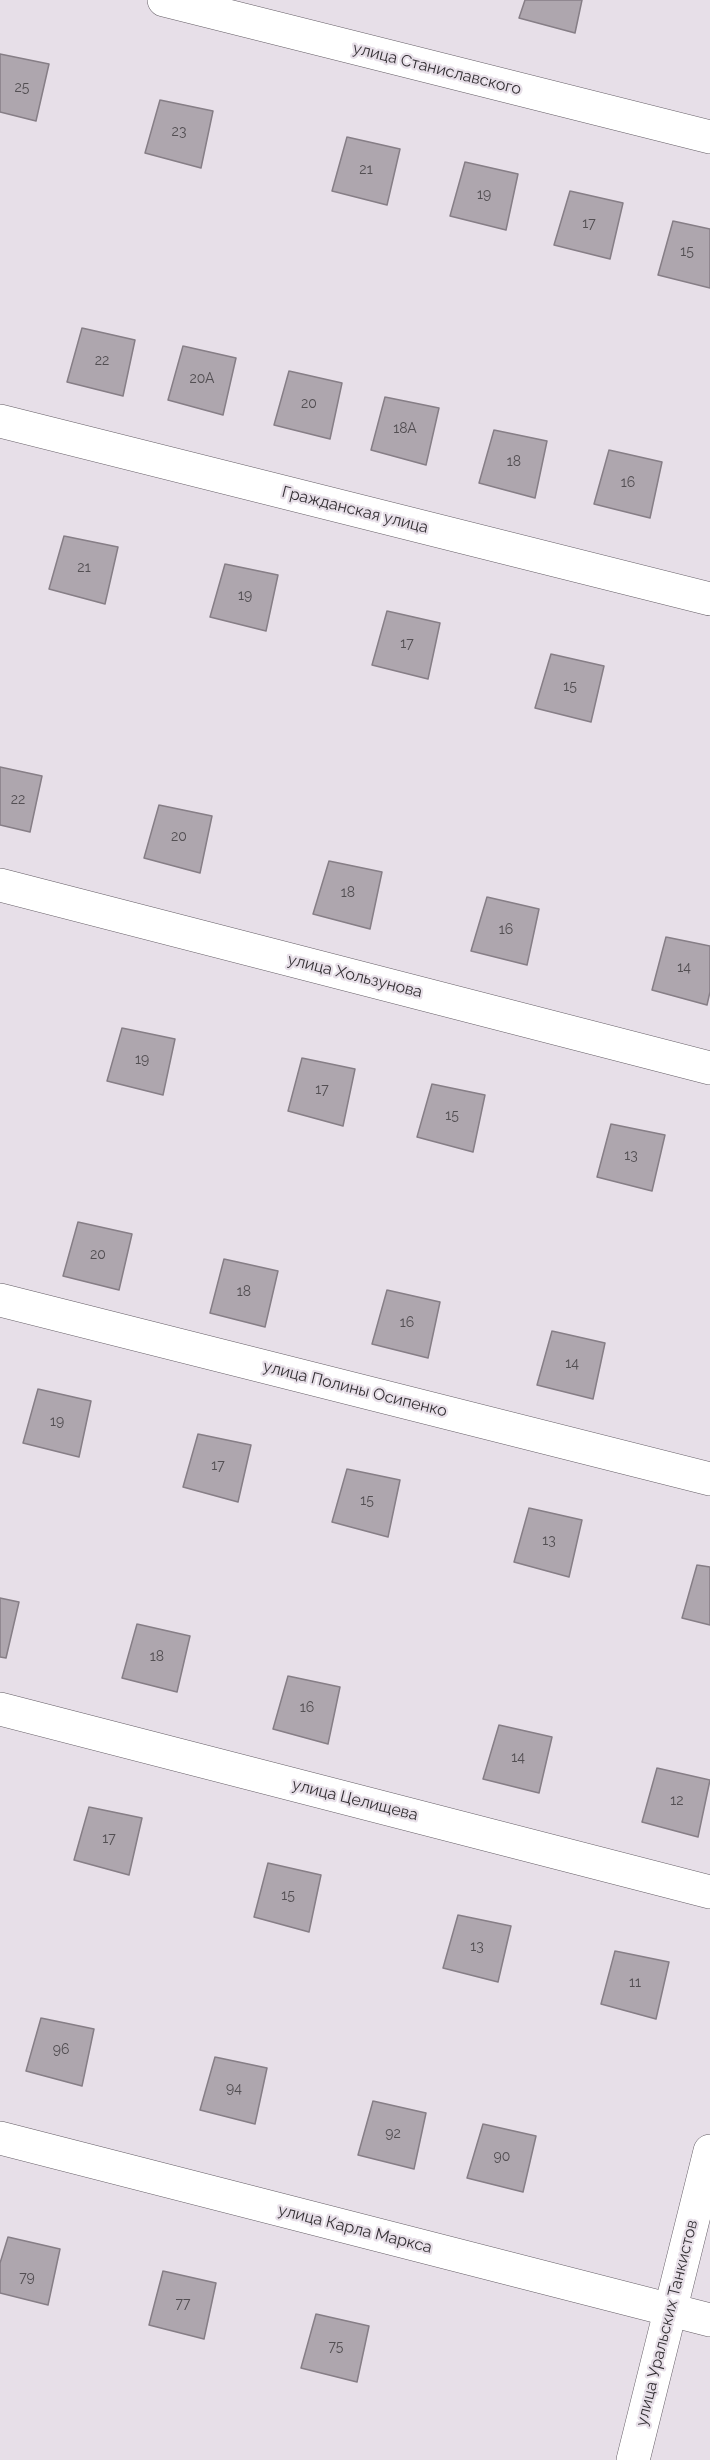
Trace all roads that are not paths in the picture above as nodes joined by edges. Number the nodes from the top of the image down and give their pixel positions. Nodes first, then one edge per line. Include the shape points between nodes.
1 (164, 0) edge
2 (710, 137) edge
3 (0, 421) edge
4 (710, 599) edge
5 (0, 885) edge
6 (710, 1068) edge
7 (0, 1300) edge
8 (710, 1479) edge
9 (0, 1709) edge
10 (710, 1892) edge
11 (0, 2138) edge
12 (710, 2151) edge
13 (670, 2310) junction
14 (710, 2320) edge
15 (633, 2460) edge

1 - 2 street, улица Станиславского
3 - 4 street, Гражданская улица
5 - 6 street, улица Хользунова
7 - 8 street, улица Полины Осипенко
9 - 10 street, улица Целищева
11 - 13 street, улица Карла Маркса
12 - 13 street, улица Уральских Танкистов
13 - 14 street, улица Карла Маркса
13 - 15 street, улица Уральских Танкистов

